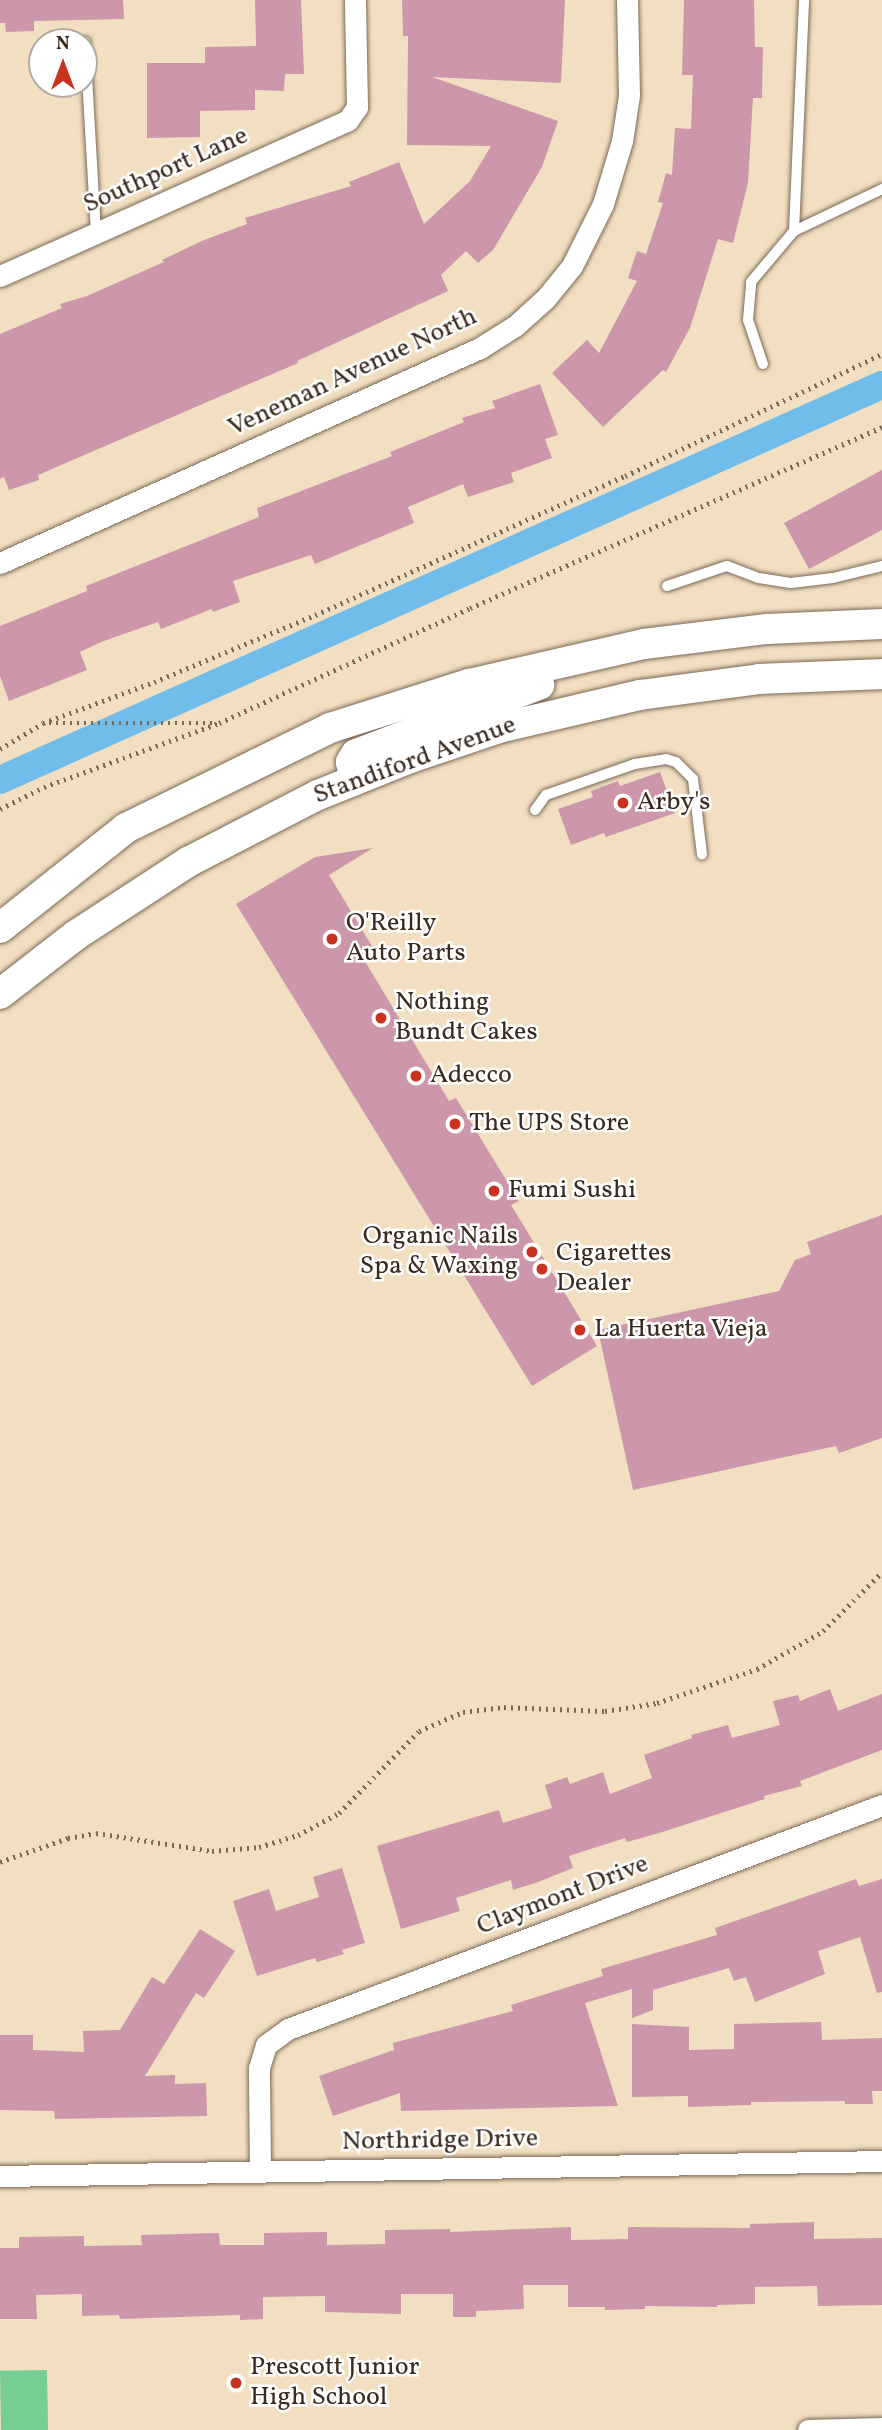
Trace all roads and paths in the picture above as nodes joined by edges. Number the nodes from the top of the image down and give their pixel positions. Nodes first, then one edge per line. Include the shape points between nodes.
1 (355, 0) edge
2 (627, 0) edge
3 (804, 0) edge
4 (88, 98) edge
5 (882, 189) edge
6 (794, 231) junction
7 (96, 233) junction
8 (0, 276) edge
9 (882, 354) edge
10 (763, 364) dead end
11 (882, 427) edge
12 (0, 563) edge
13 (882, 566) edge
14 (667, 586) dead end
15 (882, 624) edge
16 (578, 659) junction
17 (882, 674) edge
18 (44, 723) junction
19 (219, 723) junction
20 (0, 749) edge
21 (355, 780) junction
22 (0, 809) edge
23 (535, 810) dead end
24 (702, 854) dead end
25 (0, 928) edge
26 (0, 994) edge
27 (882, 1572) edge
28 (882, 1805) edge
29 (0, 1862) edge
30 (882, 2161) edge
31 (260, 2172) junction
32 (0, 2176) edge
33 (882, 2428) edge
34 (808, 2430) edge

1 - 7 street, Southport Lane via 357,107 348,120
2 - 12 street, Veneman Avenue North via 629,95 622,142 603,204 572,266 515,326 480,348
3 - 6 lane
4 - 7 lane
5 - 6 lane
6 - 10 lane via 751,282 748,320
7 - 8 street, Southport Lane
9 - 18 path via 687,448 315,615
11 - 19 path
13 - 14 lane via 791,583 727,566
15 - 16 main road, Standiford Avenue via 767,629 644,644
16 - 21 main road via 550,681 356,754 351,762
16 - 25 main road, Standiford Avenue via 469,684 330,728 125,828
17 - 21 main road, Standiford Avenue via 760,679 594,704 488,731
18 - 19 path
18 - 20 path
19 - 22 path via 44,787
21 - 26 main road, Standiford Avenue via 273,817 150,884
23 - 24 lane via 546,795 635,764 666,759 676,762 693,779
27 - 29 path via 823,1631 757,1669 657,1703 605,1711 504,1707 463,1712 419,1731 340,1813 298,1835 259,1847 212,1851 96,1833
28 - 31 street, Claymont Drive via 288,2029 266,2045 259,2068
30 - 31 street, Northridge Drive
31 - 32 street, Northridge Drive
33 - 34 street

